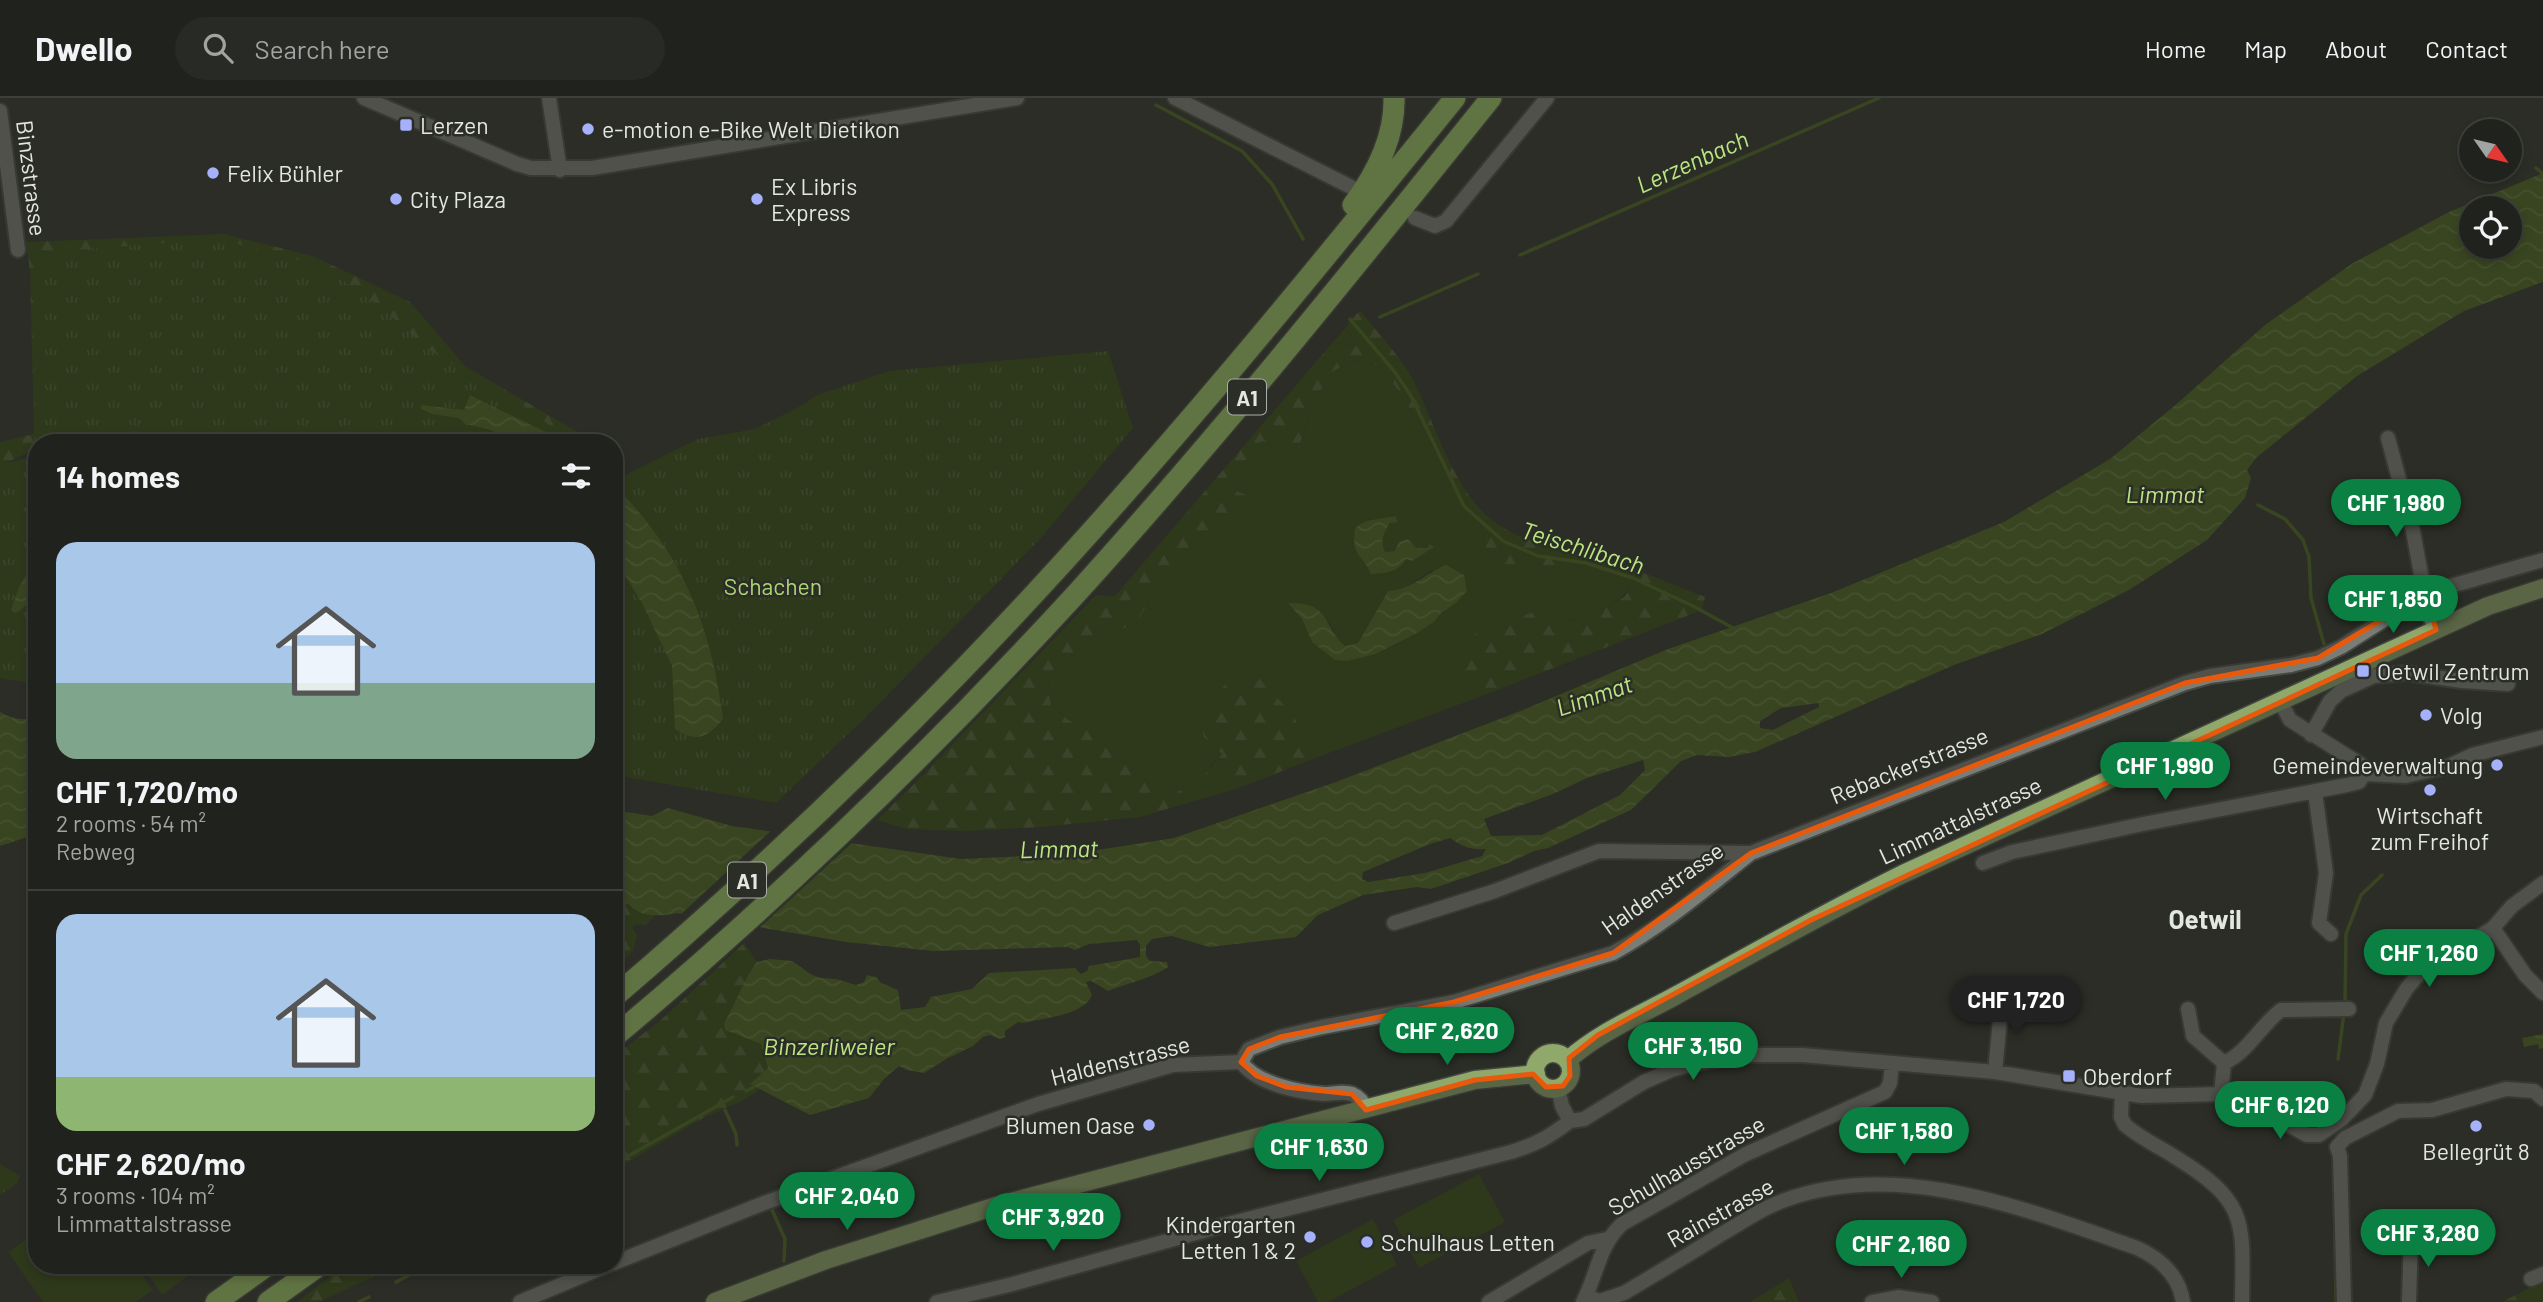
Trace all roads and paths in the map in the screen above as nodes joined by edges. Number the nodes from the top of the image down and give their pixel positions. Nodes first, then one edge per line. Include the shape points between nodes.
1 (364, 98) edge
2 (549, 98) edge
3 (1017, 98) edge
4 (1175, 98) edge
5 (1394, 98) edge
6 (1455, 98) edge
7 (1491, 98) edge
8 (1547, 98) edge
9 (0, 111) edge
10 (560, 170) junction
11 (1353, 188) dead end
12 (1415, 218) dead end
13 (18, 250) dead end
14 (1235, 364) junction
15 (2388, 438) dead end
16 (2543, 560) edge
17 (2543, 588) edge
18 (2426, 593) junction
19 (2436, 630) junction
20 (2508, 684) dead end
21 (2280, 701) junction
22 (2311, 734) junction
23 (2543, 737) edge
24 (2364, 775) junction
25 (2315, 792) junction
26 (1751, 853) junction
27 (1983, 863) dead end
28 (2543, 883) edge
29 (1394, 923) dead end
30 (2493, 928) junction
31 (2331, 934) dead end
32 (623, 990) edge
33 (2543, 993) edge
34 (2002, 998) dead end
35 (2188, 1009) dead end
36 (2346, 1009) dead end
37 (623, 1029) edge
38 (1568, 1060) junction
39 (1241, 1062) junction
40 (2224, 1063) junction
41 (1892, 1064) junction
42 (1995, 1072) junction
43 (1536, 1074) junction
44 (1558, 1088) junction
45 (2122, 1092) junction
46 (2221, 1094) junction
47 (2543, 1099) edge
48 (1366, 1110) junction
49 (1570, 1121) junction
50 (2319, 1135) junction
51 (2337, 1147) junction
52 (2411, 1235) dead end
53 (1607, 1239) junction
54 (623, 1259) edge
55 (255, 1274) edge
56 (307, 1274) edge
57 (587, 1274) edge
58 (1585, 1299) edge
59 (216, 1302) edge
60 (268, 1302) edge
61 (520, 1302) edge
62 (715, 1302) edge
63 (937, 1302) edge
64 (1489, 1302) edge
65 (1872, 1302) edge
66 (1932, 1302) edge
67 (2183, 1302) edge
68 (2242, 1302) edge
69 (2344, 1302) edge
70 (2409, 1302) edge

1 - 10 street via 499,158 531,168
2 - 10 street
3 - 10 street
4 - 11 street
5 - 14 highway via 1388,141 1370,180 1268,310
6 - 14 highway, A1
7 - 37 highway, A1 via 1292,344 1034,639 804,868
8 - 12 street via 1446,221 1435,226
9 - 13 street, Binzstrasse
14 - 32 highway, A1 via 1020,609 847,786
15 - 18 street
16 - 18 street, Rebackerstrasse
17 - 19 main road, Limmattalstrasse
18 - 19 street
18 - 26 street, Rebackerstrasse via 2318,658 2185,682
19 - 21 main road, Limmattalstrasse
20 - 22 street via 2406,673 2374,676 2330,701
21 - 22 street via 2290,720
21 - 38 main road, Limmattalstrasse via 1880,885 1607,1030
22 - 24 street via 2360,764
23 - 24 street via 2406,776
24 - 25 street via 2359,782
25 - 27 street via 2012,852
25 - 31 street via 2326,873 2319,923
26 - 29 street, Rebackerstrasse via 1600,851
26 - 39 street, Haldenstrasse via 1613,953 1454,1002 1280,1037 1249,1049
28 - 30 street via 2512,906
30 - 33 street
30 - 50 street via 2428,968 2407,988 2386,1023 2365,1095
34 - 42 street
35 - 40 street via 2193,1036
36 - 40 street via 2281,1010
38 - 43 main road via 1558,1053 1546,1054 1538,1062
38 - 44 main road via 1572,1071
39 - 48 street via 1257,1076 1286,1087 1352,1094
39 - 54 street, Haldenstrasse via 1173,1065 1038,1104
40 - 46 street
41 - 42 street
41 - 49 street via 1801,1055 1697,1062 1644,1082 1584,1119
41 - 53 street, Schulhausstrasse via 1885,1093 1746,1153 1622,1224
42 - 45 street
43 - 44 main road via 1542,1084
43 - 48 main road via 1475,1080
44 - 49 street
45 - 46 street via 2142,1096
45 - 68 street via 2125,1125 2211,1180 2225,1194 2243,1237
46 - 50 street via 2241,1099 2307,1135
47 - 51 street via 2534,1091 2507,1089 2432,1110 2398,1111 2344,1138
48 - 62 main road via 999,1205 850,1252
49 - 63 street via 1537,1144 1511,1152
50 - 51 street
51 - 69 street
52 - 70 street
53 - 58 street
53 - 64 street, Schulhausstrasse via 1588,1244
55 - 59 highway
56 - 60 highway
57 - 61 street
58 - 67 street, Rainstrasse via 1600,1301 1624,1293 1775,1204 1823,1190 1872,1183 1916,1186 1986,1201 2137,1248 2166,1266
65 - 66 street via 1898,1297

